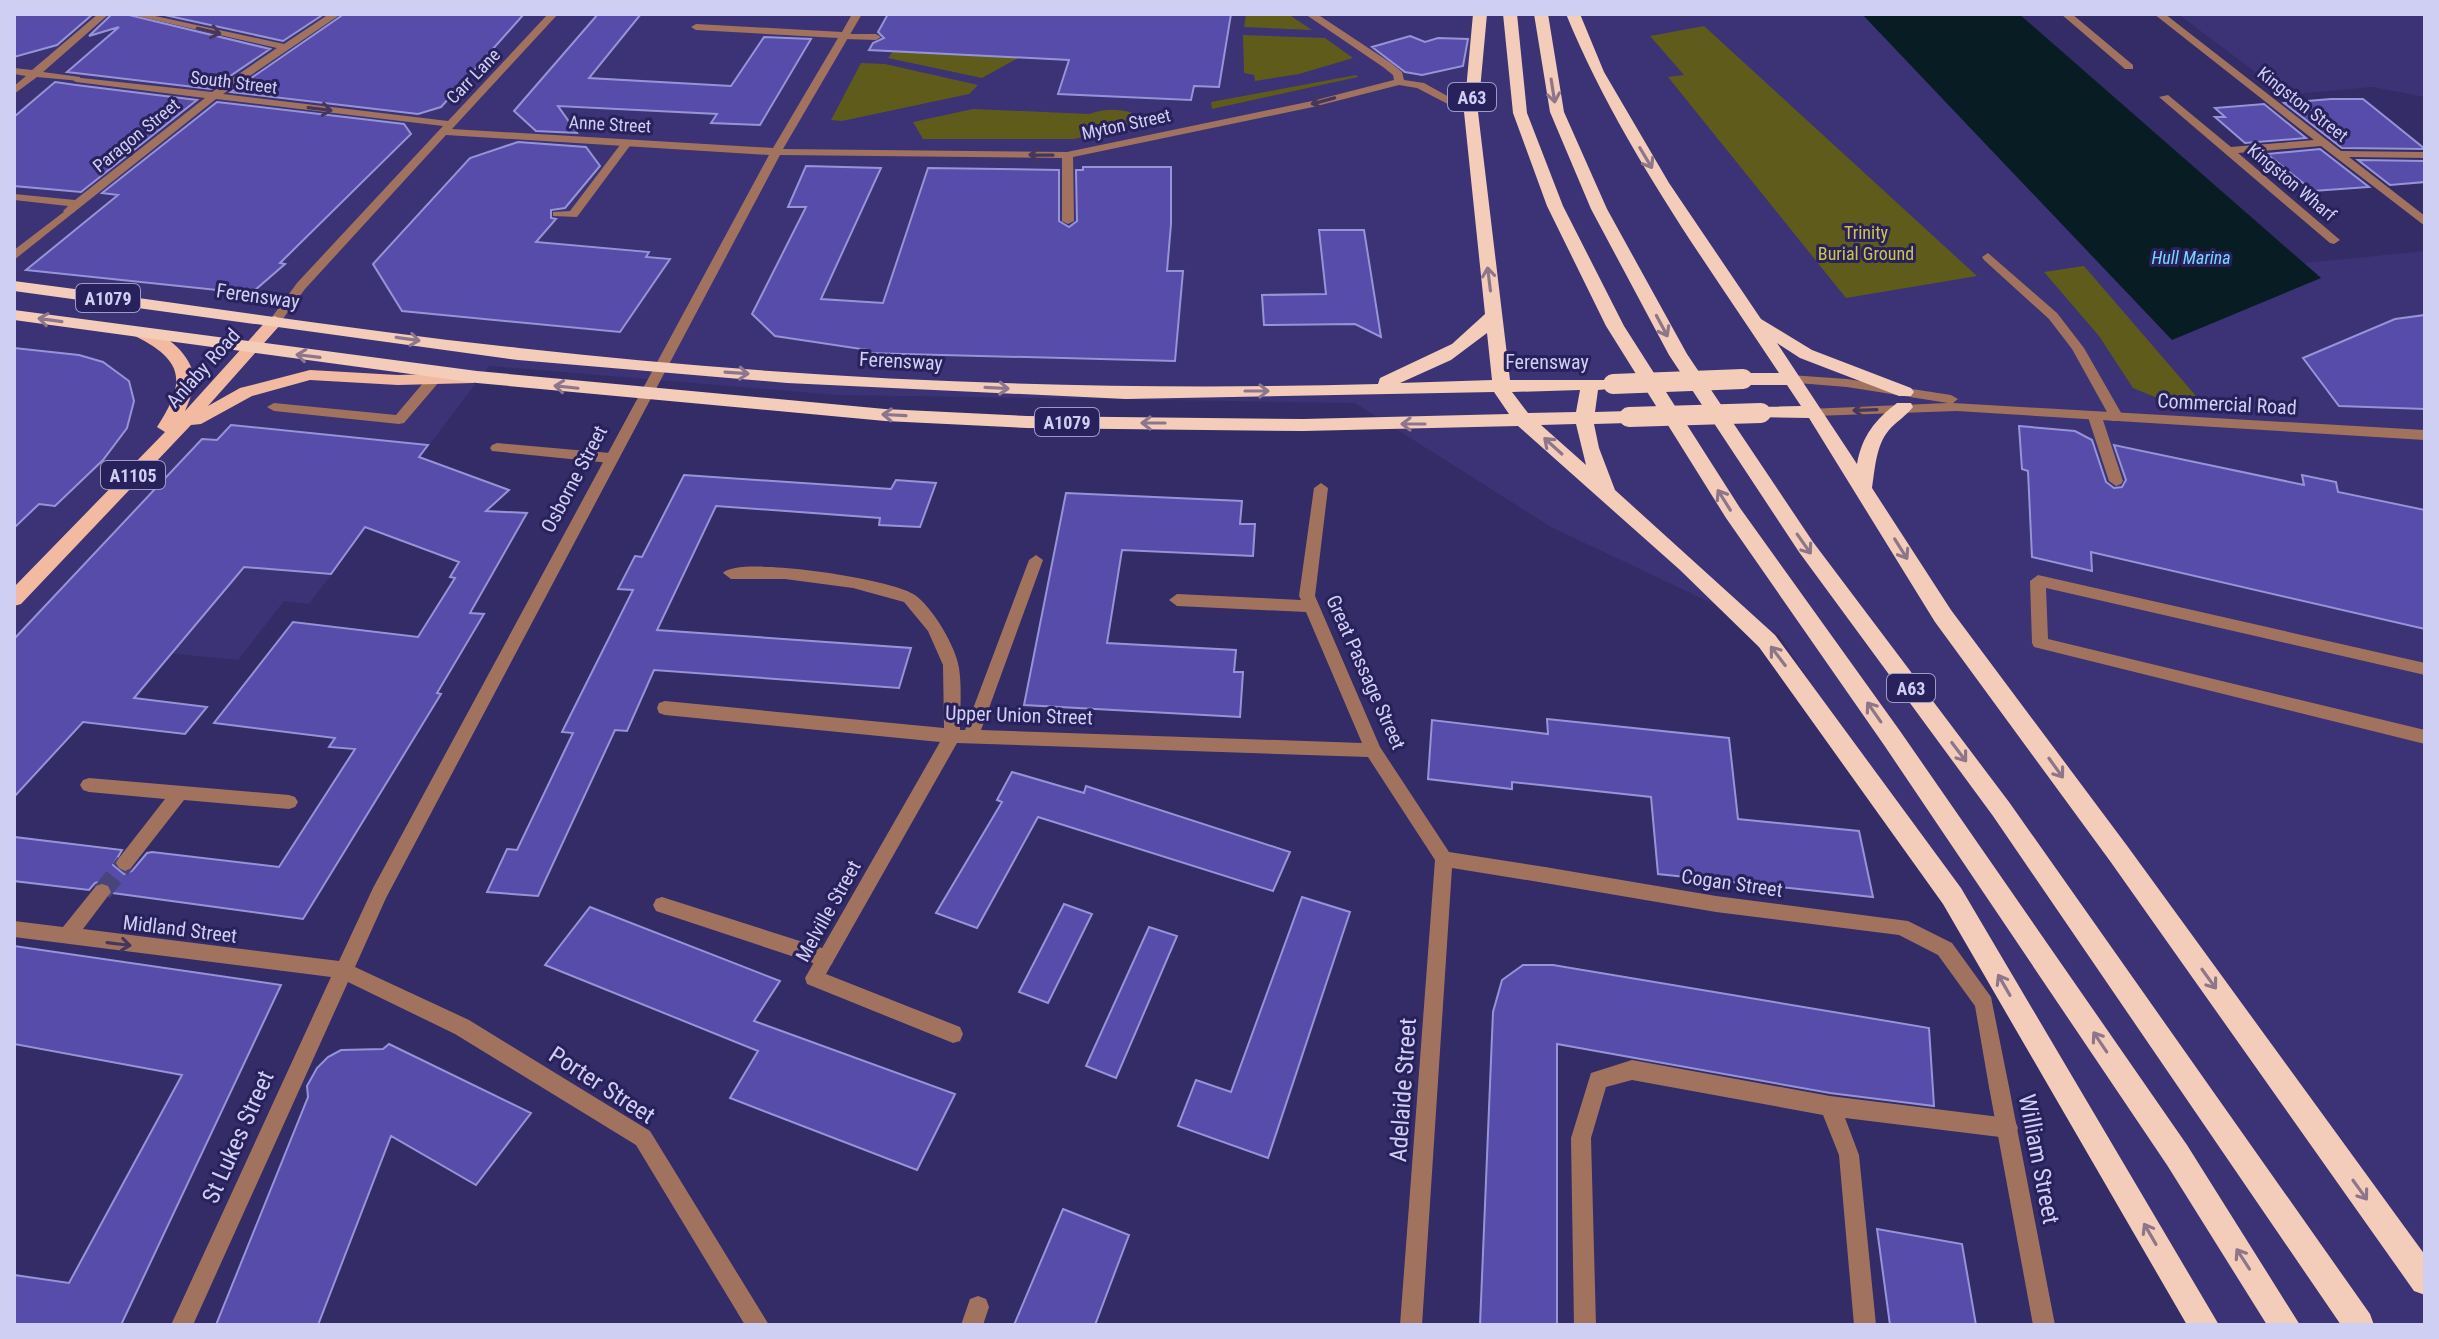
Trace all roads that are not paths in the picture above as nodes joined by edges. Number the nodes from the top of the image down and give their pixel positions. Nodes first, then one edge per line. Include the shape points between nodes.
1 (104, 14) edge
2 (133, 14) edge
3 (336, 14) edge
4 (553, 14) edge
5 (857, 14) edge
6 (1310, 14) edge
7 (1480, 14) edge
8 (1510, 14) edge
9 (1541, 14) edge
10 (1573, 14) edge
11 (2066, 14) edge
12 (2159, 14) edge
13 (696, 27) dead end
14 (845, 35) junction
15 (876, 37) dead end
16 (284, 47) junction
17 (2129, 67) dead end
18 (14, 71) edge
19 (34, 74) junction
20 (1399, 82) junction
21 (14, 91) edge
22 (215, 95) junction
23 (2164, 97) dead end
24 (1471, 112) junction
25 (446, 128) junction
26 (627, 143) junction
27 (2323, 143) junction
28 (2227, 151) junction
29 (776, 152) junction
30 (2338, 154) junction
31 (1067, 155) junction
32 (2425, 155) edge
33 (14, 197) edge
34 (74, 208) junction
35 (557, 214) dead end
36 (1068, 221) dead end
37 (2425, 222) edge
38 (2334, 240) dead end
39 (14, 256) edge
40 (1988, 257) dead end
41 (14, 286) edge
42 (1493, 315) junction
43 (14, 316) edge
44 (1751, 319) junction
45 (275, 321) junction
46 (141, 333) junction
47 (248, 348) junction
48 (659, 368) junction
49 (477, 377) junction
50 (434, 379) junction
51 (1790, 379) junction
52 (1501, 384) junction
53 (1590, 384) junction
54 (1366, 389) junction
55 (644, 395) junction
56 (1905, 399) junction
57 (274, 407) dead end
58 (1814, 412) junction
59 (2095, 417) junction
60 (1583, 418) junction
61 (2117, 418) junction
62 (1523, 420) junction
63 (2425, 435) edge
64 (166, 442) junction
65 (497, 448) dead end
66 (610, 458) junction
67 (2116, 481) dead end
68 (126, 483) junction
69 (1321, 488) dead end
70 (1862, 489) junction
71 (1609, 497) junction
72 (1036, 560) dead end
73 (731, 573) dead end
74 (14, 599) edge
75 (1177, 600) dead end
76 (1311, 606) junction
77 (2425, 669) edge
78 (665, 708) dead end
79 (962, 735) junction
80 (2425, 737) edge
81 (1373, 750) junction
82 (89, 785) dead end
83 (180, 793) junction
84 (289, 802) dead end
85 (1444, 859) junction
86 (125, 863) tunnel mouth
87 (102, 892) tunnel mouth
88 (662, 905) dead end
89 (14, 929) edge
90 (66, 937) junction
91 (825, 958) junction
92 (342, 970) junction
93 (1984, 1003) joint
94 (953, 1034) dead end
95 (1830, 1106) junction
96 (2008, 1128) junction
97 (2425, 1280) edge
98 (182, 1325) edge
99 (758, 1325) edge
100 (1411, 1325) edge
101 (1585, 1325) edge
102 (1865, 1325) edge
103 (2044, 1325) edge
104 (2204, 1325) edge
105 (2285, 1325) edge
106 (2359, 1325) edge

1 - 19 street
2 -> 16 street
3 - 16 street, Paragon Street
4 - 25 street, Carr Lane
5 - 14 street, Osborne Street
6 - 20 street via 1387,65
7 - 24 highway, A63
105 -> 8 highway, A63 via 2168,1142 1733,513 1615,326 1555,206 1520,113
9 -> 106 highway, A63 via 1557,112 1599,209 1678,355 1806,547 2001,809
10 -> 44 highway via 1624,121
11 - 17 street
12 - 27 street, Kingston Street
13 - 14 street
14 - 15 street
14 - 29 street, Osborne Street
16 - 22 street, Paragon Street
18 - 19 street, South Street
19 - 21 street
19 - 22 street, South Street
20 - 24 street via 1420,85
20 -> 31 street, Myton Street
22 -> 25 street, South Street
22 - 34 street, Paragon Street
23 - 28 street, Kingston Wharf
42 -> 24 highway, A63
25 - 26 street, Anne Street
25 - 45 street, Anlaby Road
26 - 29 street, Anne Street
26 - 35 street via 573,215
27 - 28 street, Kingston Wharf
27 - 30 street, Kingston Street
28 - 38 street, Kingston Wharf
31 -> 29 street, Myton Street
29 - 48 street, Osborne Street
30 - 32 street
30 - 37 street, Kingston Street
31 - 36 street
33 - 34 street
34 - 39 street, Paragon Street
40 - 61 street via 2053,316 2078,348
41 - 45 highway, Ferensway / A1079
42 - 52 highway
42 - 54 highway via 1480,333 1428,365
46 -> 43 highway, A1079
44 - 51 highway
44 - 56 highway via 1806,354
45 - 47 main road, Anlaby Road / A1105
45 -> 48 highway, Ferensway / A1079
46 - 47 highway, A1079
46 - 68 main road via 174,349 183,364 186,389 173,417
49 -> 47 highway, A1079
47 - 64 main road, Anlaby Road / A1105
48 -> 54 highway, Ferensway / A1079 via 1060,392
48 - 55 street, Osborne Street
49 - 50 main road
55 -> 49 highway, A1079
50 - 57 street via 399,420
50 - 64 main road via 331,374 292,378 227,400
51 - 53 highway, Ferensway / A1079, bridge
51 - 56 street, Commercial Road via 1847,383
51 - 58 highway
52 - 53 highway, Ferensway / A1079
52 - 54 highway, Ferensway / A1079
52 - 62 highway
53 - 60 highway
62 -> 55 highway, A1079 via 1027,422
55 - 66 street, Osborne Street
56 -> 58 street, Commercial Road
56 - 59 street, Commercial Road
56 - 70 highway via 1873,436
58 - 60 highway, A1079, bridge
58 - 70 highway
59 - 61 street, Commercial Road
59 - 67 street
60 - 62 highway, A1079
60 - 71 highway via 1584,435
61 - 63 street, Commercial Road
71 -> 62 highway
64 - 68 main road, Anlaby Road / A1105
65 - 66 street
66 - 92 street, Osborne Street
68 - 74 main road, Anlaby Road / A1105
69 - 76 street, Great Passage Street via 1307,596
70 -> 97 highway via 1943,616
104 -> 71 highway via 1952,896 1856,761 1767,641
72 - 79 street, Melville Street
73 - 79 street via 853,582 909,598 935,628 951,665
75 - 76 street
76 - 81 street, Great Passage Street
77 - 80 street via 2038,581 2040,643
78 - 79 street, Upper Union Street
79 - 81 street, Upper Union Street
79 - 91 street, Melville Street
81 - 85 street, Great Passage Street
82 - 83 street
83 - 84 street
83 - 86 street
85 - 93 street, Cogan Street via 1716,904 1901,927 1945,949
85 - 100 street, Adelaide Street
87 - 90 street
88 - 91 street
89 - 90 street, Midland Street
90 -> 92 street, Midland Street
91 - 94 street, Melville Street via 814,978
92 - 98 street, St Lukes Street
92 - 99 street, Porter Street via 462,1027 643,1138
93 - 96 street, William Street
95 - 96 street
95 - 101 street via 1632,1070 1598,1080 1581,1138
95 - 102 street via 1849,1155
96 - 103 street, William Street

